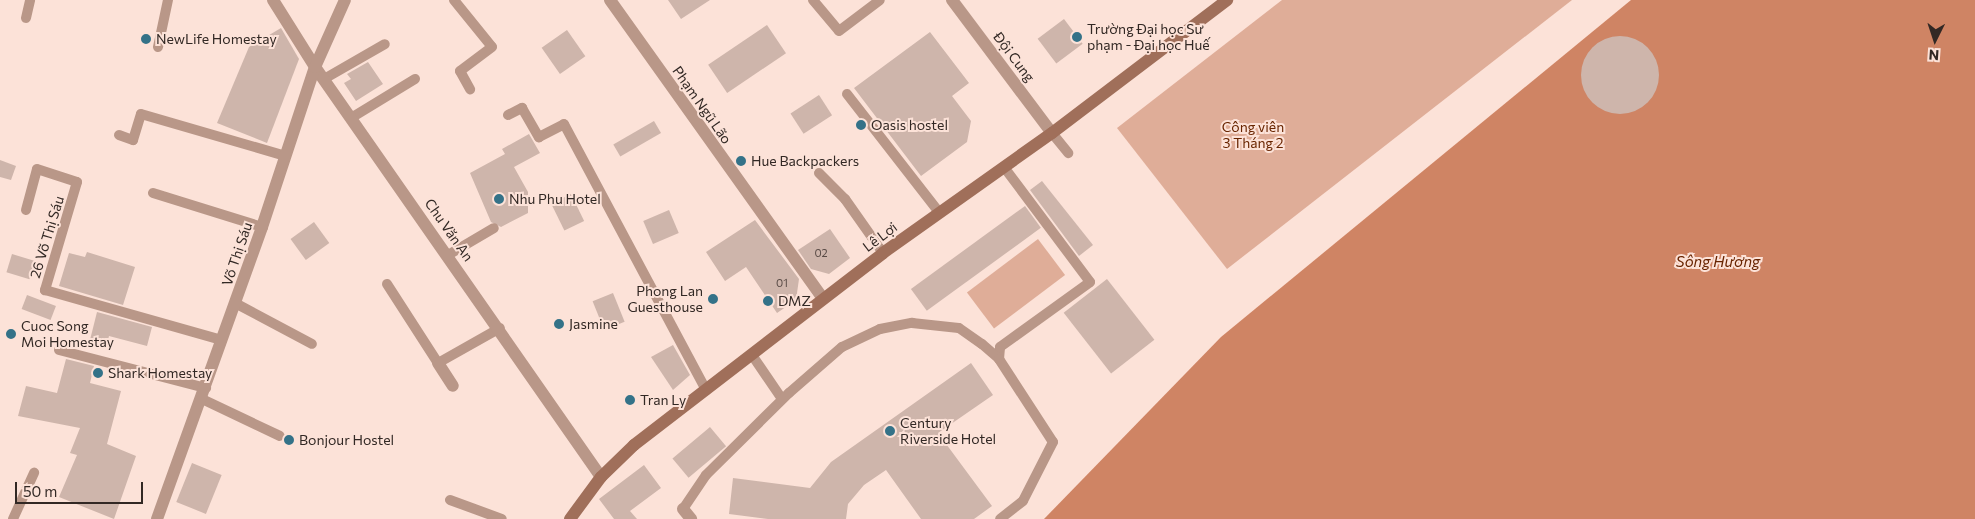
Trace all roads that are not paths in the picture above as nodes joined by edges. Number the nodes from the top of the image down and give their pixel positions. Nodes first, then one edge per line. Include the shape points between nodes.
1 (30, 0) edge
2 (168, 0) edge
3 (273, 0) edge
4 (345, 0) edge
5 (454, 0) edge
6 (610, 0) edge
7 (813, 0) edge
8 (880, 0) edge
9 (952, 0) edge
10 (1227, 0) edge
11 (26, 18) dead end
12 (385, 44) dead end
13 (158, 47) dead end
14 (315, 67) junction
15 (416, 79) dead end
16 (324, 80) junction
17 (470, 88) dead end
18 (847, 94) dead end
19 (508, 115) dead end
20 (351, 118) junction
21 (1052, 133) junction
22 (118, 135) dead end
23 (1068, 153) dead end
24 (286, 156) junction
25 (1004, 167) junction
26 (820, 173) dead end
27 (153, 193) dead end
28 (26, 210) dead end
29 (939, 212) junction
30 (262, 227) junction
31 (494, 228) dead end
32 (883, 253) junction
33 (448, 255) junction
34 (388, 284) dead end
35 (823, 299) junction
36 (235, 303) junction
37 (500, 328) junction
38 (222, 340) junction
39 (312, 344) dead end
40 (58, 350) dead end
41 (752, 355) junction
42 (999, 358) junction
43 (438, 363) junction
44 (453, 386) dead end
45 (706, 390) junction
46 (204, 394) junction
47 (782, 399) junction
48 (280, 436) dead end
49 (34, 473) dead end
50 (601, 477) junction
51 (450, 500) dead end
52 (687, 514) edge
53 (13, 519) edge
54 (157, 519) edge
55 (502, 519) edge
56 (570, 519) edge
57 (1000, 519) edge

1 - 11 lane
2 - 13 lane
3 - 14 street, Chu Văn An
4 - 14 street, Võ Thị Sáu
5 - 17 lane via 492,47 460,71
6 - 35 street, Phạm Ngũ Lão
7 - 8 lane via 839,31
9 - 21 street, Đội Cung
10 - 21 main road, Lê Lợi
12 - 16 lane
14 - 16 street, Chu Văn An
14 - 24 street, Võ Thị Sáu
15 - 20 lane
16 - 20 street, Chu Văn An
18 - 29 lane
19 - 45 lane via 522,108 539,137 564,124
20 - 33 street, Chu Văn An
21 - 23 lane
21 - 25 main road, Lê Lợi
22 - 24 lane via 133,140 141,114
24 - 30 street, Võ Thị Sáu
25 - 29 main road, Lê Lợi
25 - 42 lane via 1090,282 1000,347
26 - 32 lane via 844,199
27 - 30 lane
28 - 38 lane, 26 Võ Thị Sáu via 37,169 77,182 46,290
29 - 32 main road, Lê Lợi
30 - 36 street, Võ Thị Sáu
31 - 33 lane
32 - 35 main road, Lê Lợi
33 - 37 street, Chu Văn An
34 - 43 lane
35 - 41 main road, Lê Lợi
36 - 38 street, Võ Thị Sáu
36 - 39 lane
37 - 43 lane
37 - 50 street, Chu Văn An
38 - 46 street, Võ Thị Sáu
40 - 46 lane
41 - 45 main road, Lê Lợi
41 - 47 lane
42 - 47 lane via 958,328 921,323 894,325 842,347
42 - 57 lane via 1053,442 1023,500
43 - 44 street
45 - 50 main road, Lê Lợi
46 - 48 lane
46 - 54 street, Võ Thị Sáu
47 - 52 lane via 706,475
49 - 53 lane
50 - 56 main road, Lê Lợi
51 - 55 lane

